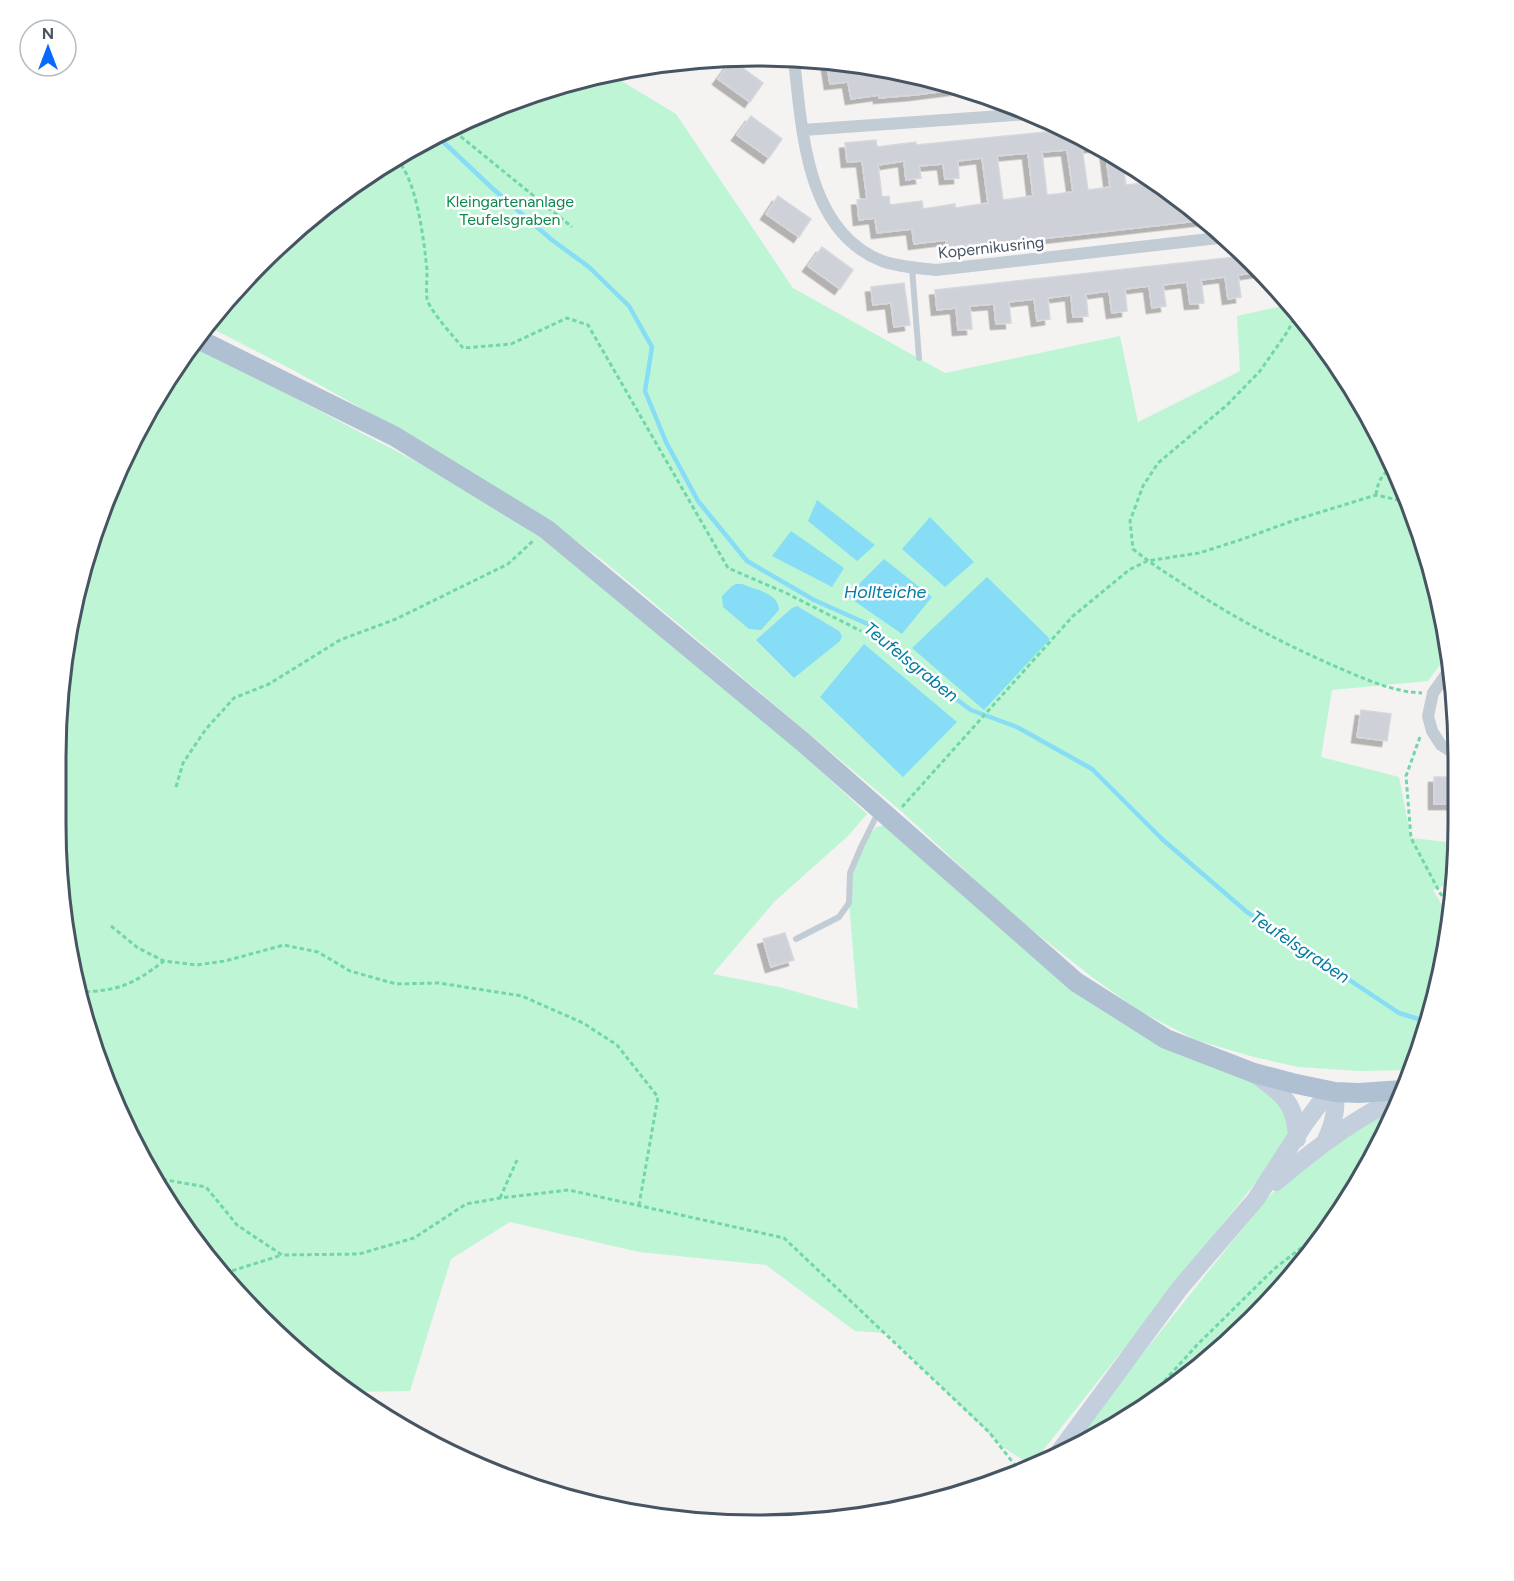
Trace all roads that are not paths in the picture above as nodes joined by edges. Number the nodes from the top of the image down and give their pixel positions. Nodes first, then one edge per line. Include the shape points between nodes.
1 (795, 67) edge
2 (1011, 115) edge
3 (802, 130) junction
4 (1215, 238) edge
5 (912, 268) junction
6 (204, 342) edge
7 (919, 358) dead end
8 (1443, 679) edge
9 (1448, 750) edge
10 (886, 814) junction
11 (796, 939) dead end
12 (1254, 1073) junction
13 (1332, 1091) junction
14 (1394, 1091) edge
15 (1388, 1103) edge
16 (1297, 1139) junction
17 (1324, 1143) junction
18 (1256, 1199) junction
19 (1066, 1442) edge

1 - 3 street, Kopernikusring
2 - 3 street
3 - 5 street, Kopernikusring via 816,188 844,234 881,260
4 - 5 street, Kopernikusring via 936,270
5 - 7 lane
6 - 10 main road via 394,436 546,529
8 - 9 street via 1433,693 1428,716 1432,731
10 - 11 lane via 861,847 850,873 849,903 839,917
10 - 12 main road via 1076,982 1166,1039
12 - 13 main road
12 - 16 main road via 1289,1103
13 - 14 main road
13 - 16 main road
13 - 17 main road via 1336,1111
15 - 17 main road
16 - 18 main road
17 - 18 main road
18 - 19 main road via 1180,1288

